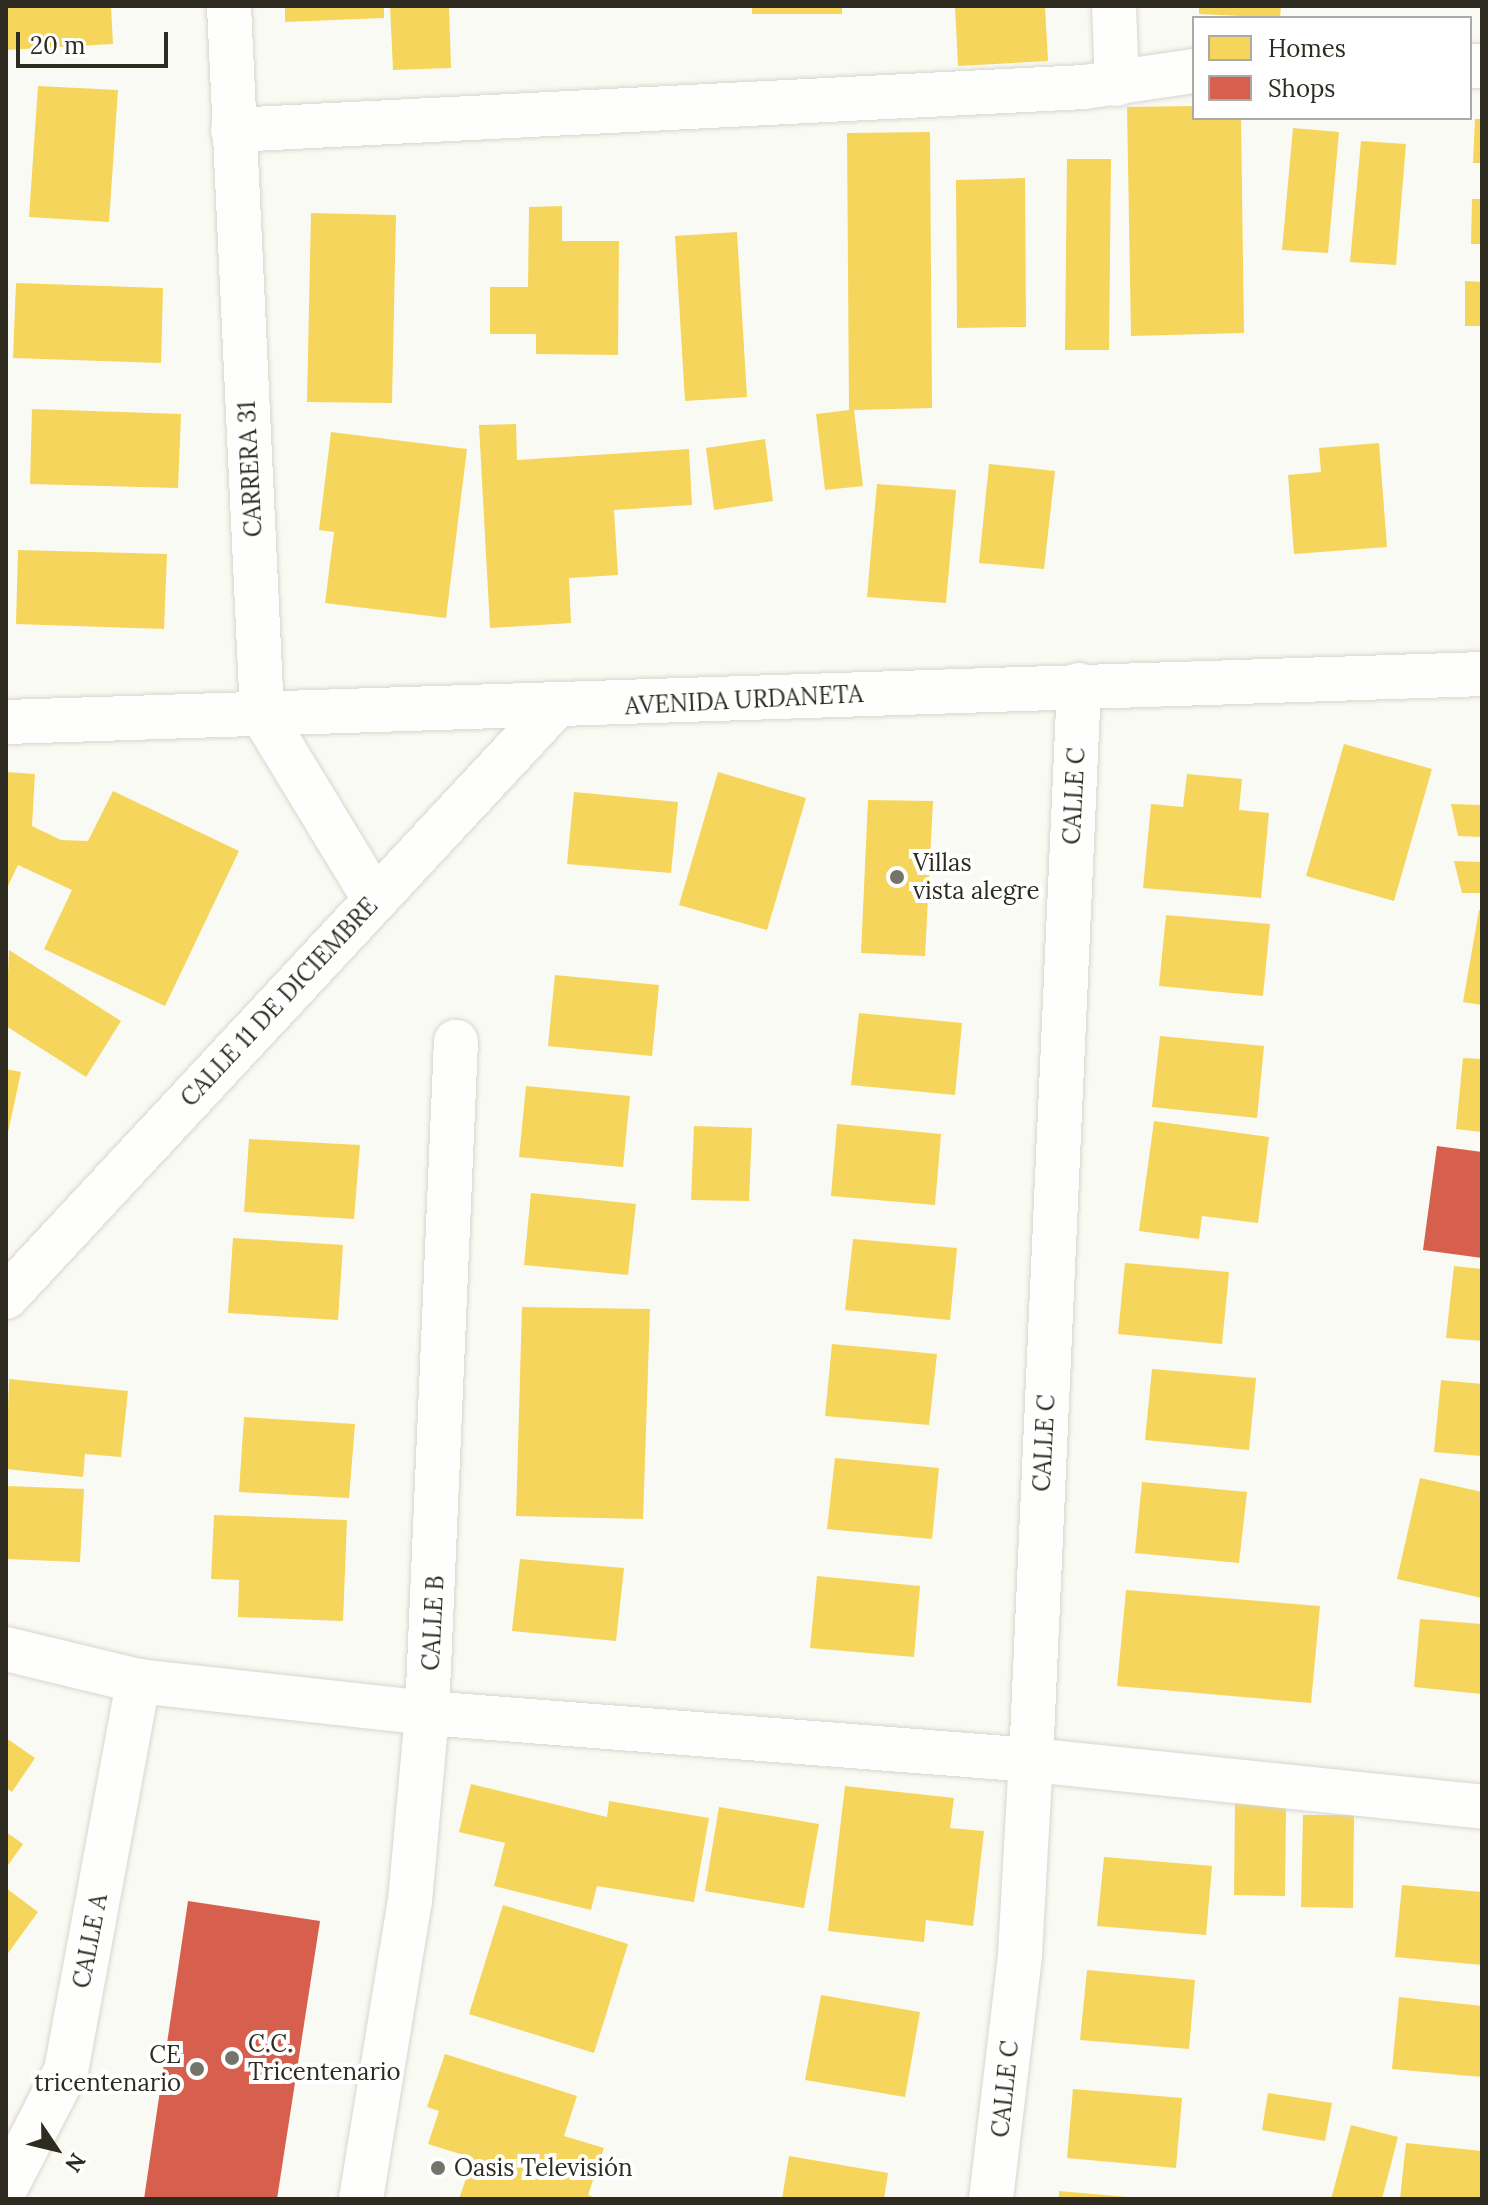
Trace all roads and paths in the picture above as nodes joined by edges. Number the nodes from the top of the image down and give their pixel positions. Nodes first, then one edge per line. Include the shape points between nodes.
1 (229, 6) edge
2 (1114, 6) edge
3 (1192, 71) edge
4 (1117, 84) junction
5 (233, 130) junction
6 (1482, 674) edge
7 (1079, 685) junction
8 (553, 709) junction
9 (262, 714) junction
10 (6, 722) edge
11 (375, 900) junction
12 (456, 1042) dead end
13 (6, 1297) edge
14 (6, 1649) edge
15 (138, 1681) junction
16 (427, 1713) junction
17 (1031, 1760) junction
18 (1482, 1807) edge
19 (6, 2187) edge
20 (361, 2199) edge
21 (991, 2199) edge

1 - 5 street, CARRERA 31
2 - 4 street
3 - 4 street
4 - 5 street
5 - 9 street, CARRERA 31
6 - 7 street, AVENIDA URDANETA
7 - 8 street, AVENIDA URDANETA
7 - 17 street, CALLE C
8 - 9 street, AVENIDA URDANETA
8 - 11 street, CALLE 11 DE DICIEMBRE
9 - 10 street, AVENIDA URDANETA
9 - 11 street, CARRERA 31
11 - 13 street, CALLE 11 DE DICIEMBRE
12 - 16 street, CALLE B
14 - 15 street
15 - 16 street
15 - 19 street, CALLE A via 66,2071
16 - 17 street
16 - 20 street, CALLE B via 410,1901
17 - 18 street
17 - 21 street, CALLE C via 1020,1954

